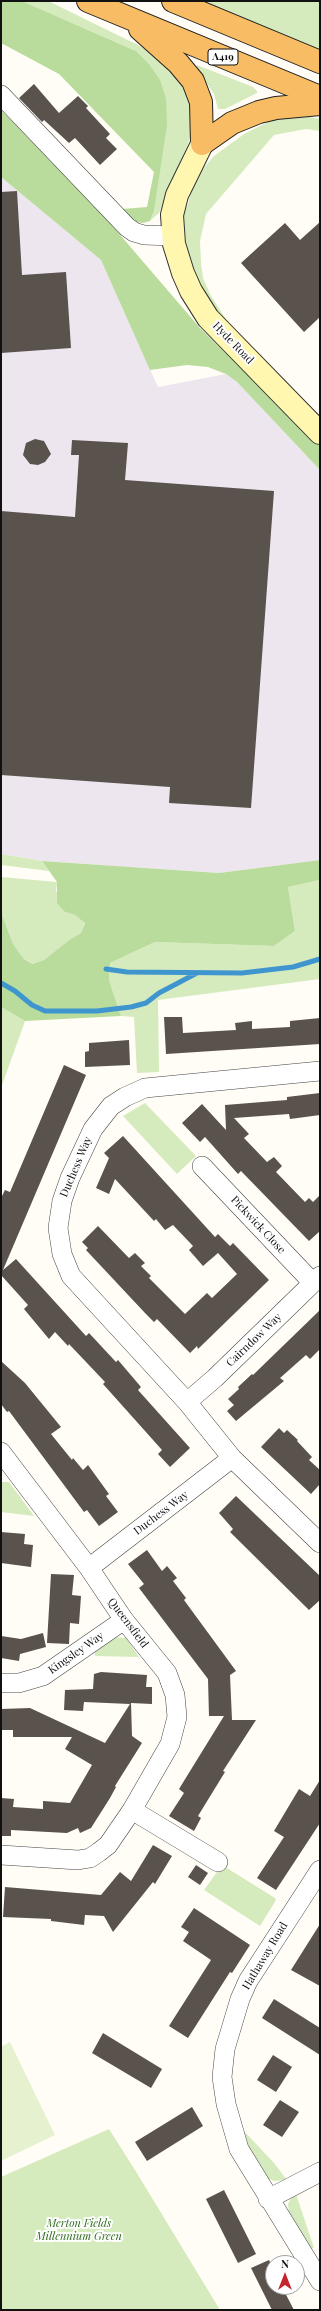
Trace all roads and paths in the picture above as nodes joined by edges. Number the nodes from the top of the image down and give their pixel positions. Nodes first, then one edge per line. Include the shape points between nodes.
1 (88, 1) edge
2 (173, 1) edge
3 (126, 17) junction
4 (320, 62) edge
5 (1, 95) edge
6 (320, 97) edge
7 (320, 104) edge
8 (202, 144) junction
9 (173, 236) junction
10 (320, 433) edge
11 (320, 1071) edge
12 (202, 1166) dead end
13 (316, 1280) edge
14 (187, 1402) junction
15 (232, 1458) junction
16 (4, 1462) edge
17 (318, 1537) edge
18 (89, 1568) junction
19 (124, 1620) junction
20 (1, 1683) edge
21 (132, 1810) junction
22 (1, 1855) edge
23 (218, 1862) dead end
24 (319, 1876) edge
25 (320, 2172) edge
26 (268, 2199) junction
27 (320, 2281) edge

1 - 3 highway, A419
2 - 4 highway
3 - 6 highway, A419
3 - 8 highway, A419 via 173,58 193,81 201,102
5 - 9 street via 127,227 144,235
7 - 8 highway via 259,112 232,123
8 - 9 main road, Hyde Road via 176,200 172,215
9 - 10 main road, Hyde Road via 183,273 204,312
11 - 14 street, Duchess Way via 145,1088 112,1106 93,1129 70,1178 59,1212 58,1228 62,1254 71,1276
12 - 13 street, Pickwick Close
13 - 14 street, Cairndow Way
14 - 15 street, Duchess Way
15 - 17 street, Duchess Way
15 - 18 street, Duchess Way
16 - 18 street, Queensfield
18 - 19 street, Queensfield
19 - 20 street, Kingsley Way via 43,1676 19,1683
19 - 21 street, Queensfield via 167,1674 177,1706 176,1727 170,1744
21 - 22 street, Queensfield via 108,1845 90,1858 62,1860
21 - 23 street
24 - 26 street, Hathaway Road via 248,1981 225,2049 222,2077 232,2127 239,2149
25 - 26 street
26 - 27 street, Hathaway Road

